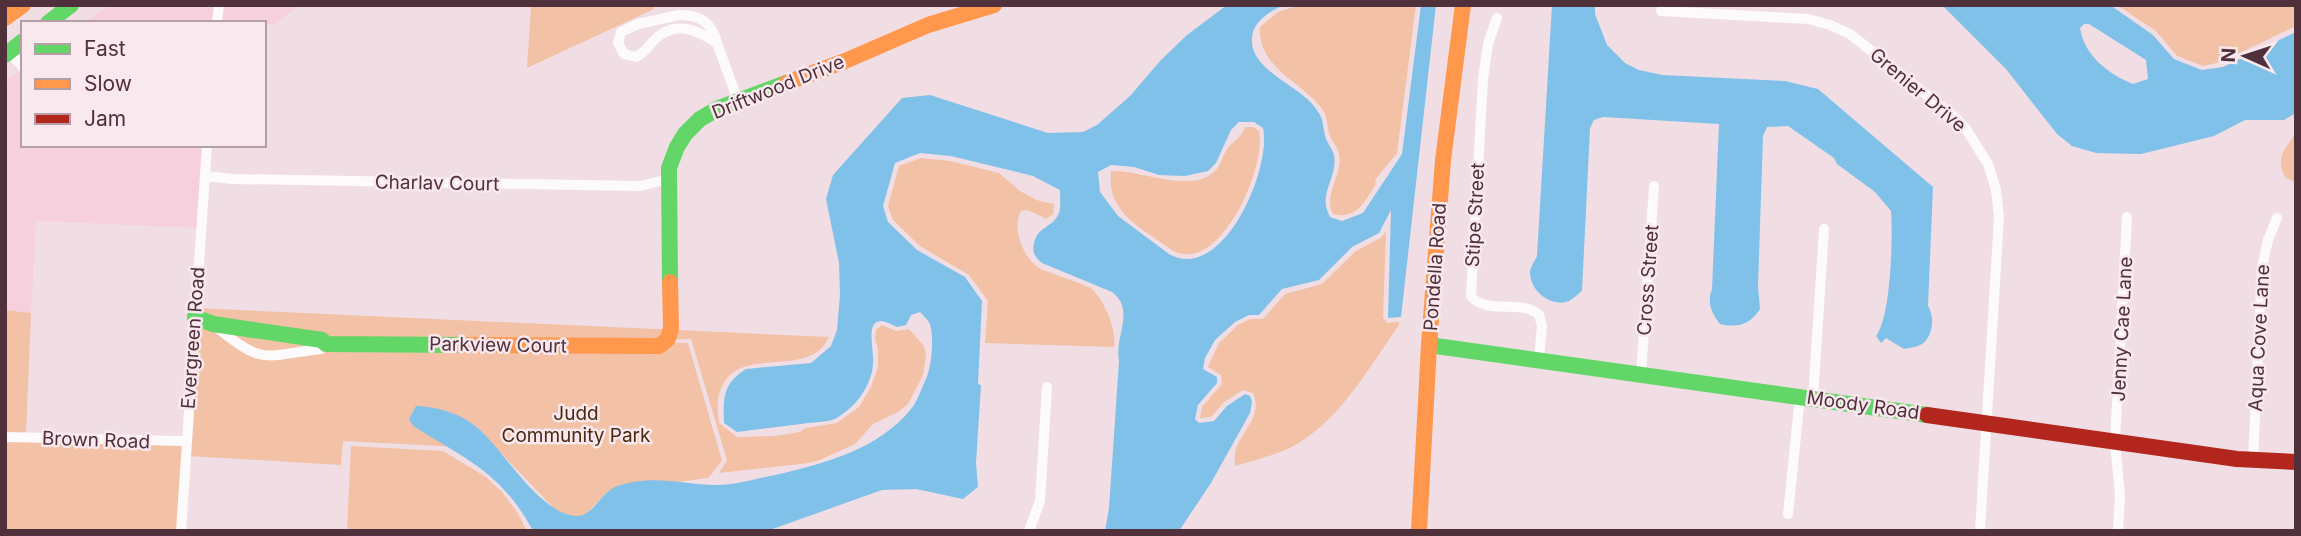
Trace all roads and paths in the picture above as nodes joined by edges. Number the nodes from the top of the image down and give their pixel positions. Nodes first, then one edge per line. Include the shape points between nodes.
1 (23, 5) edge
2 (71, 5) edge
3 (994, 5) edge
4 (1463, 5) edge
5 (1661, 11) dead end
6 (5, 18) edge
7 (1497, 18) dead end
8 (659, 19) junction
9 (51, 21) edge
10 (664, 33) junction
11 (717, 43) junction
12 (7, 53) edge
13 (21, 64) edge
14 (738, 101) junction
15 (207, 147) edge
16 (205, 176) junction
17 (668, 179) junction
18 (1654, 186) dead end
19 (2127, 216) dead end
20 (2277, 218) dead end
21 (1824, 229) dead end
22 (195, 317) junction
23 (212, 324) junction
24 (668, 339) joint
25 (326, 344) junction
26 (1429, 345) junction
27 (1539, 359) junction
28 (1641, 373) junction
29 (1047, 387) dead end
30 (1807, 397) junction
31 (1986, 423) junction
32 (5, 437) edge
33 (186, 441) junction
34 (2115, 441) junction
35 (2252, 460) junction
36 (2296, 462) edge
37 (1788, 514) dead end
38 (181, 531) edge
39 (1029, 531) edge
40 (1419, 531) edge
41 (1980, 531) edge
42 (2118, 531) edge

1 - 6 street
2 - 9 street
3 - 14 street, Driftwood Drive via 928,25
4 - 26 street, Pondella Road via 1443,160
5 - 31 street, Grenier Drive via 1808,19 1830,25 1875,52 1966,129 1988,164 1998,203
7 - 27 street, Stipe Street via 1485,60 1471,296 1480,304 1529,309 1539,315
8 - 10 street
8 - 10 street via 621,32 618,43 624,54 636,57
8 - 11 street via 679,15 702,19 711,25
10 - 11 street via 697,30
11 - 14 street
12 - 13 street
14 - 17 street, Driftwood Drive via 692,126 677,147
15 - 16 street, Evergreen Road
16 - 17 street, Charlav Court via 641,186
16 - 22 street, Evergreen Road
17 - 24 street, Driftwood Drive
18 - 28 street, Cross Street
19 - 34 street, Jenny Cae Lane
20 - 35 street, Aqua Cove Lane via 2262,267
21 - 30 street
22 - 23 street, Parkview Court
22 - 33 street, Evergreen Road
23 - 25 street, Parkview Court via 309,337
23 - 25 street, Parkview Court via 249,351 270,357 321,349
24 - 25 street, Parkview Court via 647,347
26 - 27 street, Moody Road
26 - 40 street, Pondella Road
27 - 28 street, Moody Road
28 - 30 street, Moody Road
29 - 39 street via 1040,501
30 - 31 street, Moody Road
30 - 37 street
31 - 34 street, Moody Road
31 - 41 street, Grenier Drive
32 - 33 street, Brown Road
33 - 38 street, Evergreen Road
34 - 35 street, Moody Road
34 - 42 street, Jenny Cae Lane
35 - 36 street, Moody Road

